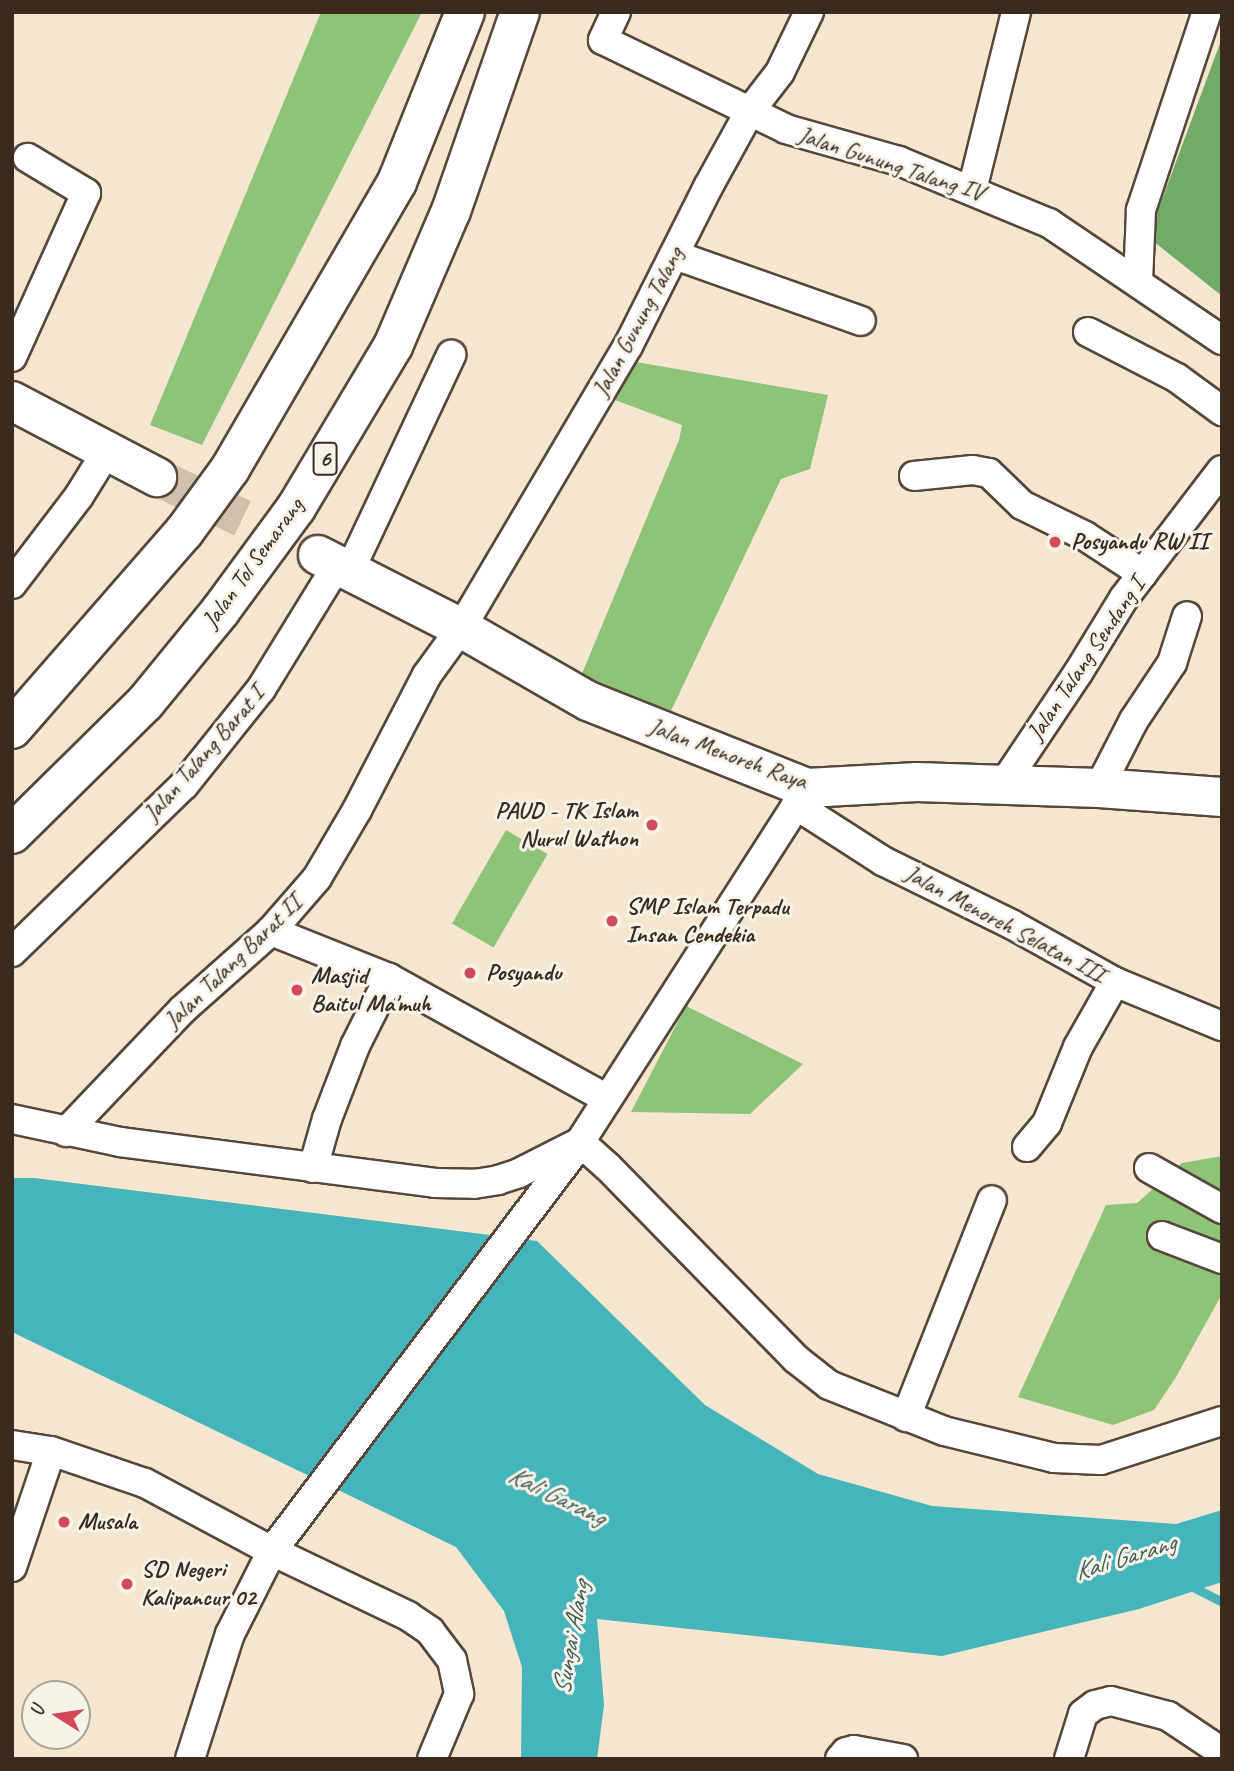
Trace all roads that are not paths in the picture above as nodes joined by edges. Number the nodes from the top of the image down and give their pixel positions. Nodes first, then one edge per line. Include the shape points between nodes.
1 (465, 12) edge
2 (520, 12) edge
3 (616, 12) edge
4 (809, 12) edge
5 (1016, 12) edge
6 (1207, 12) edge
7 (750, 111) junction
8 (28, 158) dead end
9 (972, 190) junction
10 (675, 255) junction
11 (1138, 282) junction
12 (861, 321) dead end
13 (1088, 332) dead end
14 (1222, 340) edge
15 (451, 355) dead end
16 (12, 357) edge
17 (12, 401) edge
18 (1222, 411) edge
19 (107, 451) junction
20 (1222, 470) edge
21 (914, 476) dead end
22 (157, 477) tunnel mouth
23 (335, 563) junction
24 (1143, 574) junction
25 (12, 584) edge
26 (1187, 616) dead end
27 (461, 628) junction
28 (12, 729) edge
29 (1003, 785) junction
30 (1098, 789) junction
31 (1220, 794) edge
32 (802, 796) junction
33 (12, 834) edge
34 (271, 931) junction
35 (12, 952) edge
36 (389, 978) junction
37 (1115, 982) junction
38 (1222, 1026) edge
39 (607, 1099) junction
40 (12, 1119) edge
41 (66, 1132) junction
42 (580, 1142) junction
43 (1027, 1147) dead end
44 (313, 1168) junction
45 (1149, 1168) dead end
46 (992, 1200) dead end
47 (1222, 1209) edge
48 (1162, 1236) dead end
49 (1222, 1259) edge
50 (906, 1417) junction
51 (1222, 1422) edge
52 (12, 1445) edge
53 (51, 1451) junction
54 (276, 1546) junction
55 (12, 1567) edge
56 (1222, 1752) edge
57 (190, 1759) edge
58 (432, 1759) edge
59 (840, 1759) edge
60 (903, 1759) edge
61 (1069, 1759) edge

1 - 28 main road via 397,182 230,470 184,532
2 - 33 main road, Jalan Tol Semarang / 6 via 452,211 393,346 296,508 145,703
3 - 7 street, Jalan Gunung Talang IV via 603,40
4 - 7 street, Jalan Gunung Talang via 780,72
5 - 9 street
6 - 11 street via 1141,211
7 - 9 street, Jalan Gunung Talang IV via 786,129 899,162
7 - 10 street, Jalan Gunung Talang
8 - 16 street via 86,193
9 - 11 street, Jalan Gunung Talang IV via 1049,223
10 - 12 street
10 - 27 street, Jalan Gunung Talang via 628,346
11 - 14 street, Jalan Gunung Talang IV
13 - 18 street via 1177,378
15 - 23 street, Jalan Talang Barat I
17 - 19 main road
19 - 22 main road
19 - 25 street
20 - 24 street, Jalan Talang Sendang I
21 - 24 street via 973,470 989,473 1022,505 1085,536
23 - 27 main road, Jalan Menoreh Raya
23 - 35 street, Jalan Talang Barat I via 261,689 184,785
24 - 29 street, Jalan Talang Sendang I
26 - 30 street via 1172,663 1134,720
27 - 32 main road, Jalan Menoreh Raya via 588,701
27 - 34 street, Jalan Talang Barat II via 427,675 317,878
29 - 30 main road, Jalan Menoreh Raya
29 - 32 main road, Jalan Menoreh Raya via 916,782
30 - 31 main road, Jalan Menoreh Raya
32 - 37 street, Jalan Menoreh Selatan III via 883,860 1024,930
32 - 39 street
34 - 36 street
34 - 41 street, Jalan Talang Barat II via 182,1010
36 - 39 street
36 - 44 street via 355,1046
37 - 38 street, Jalan Menoreh Selatan III
37 - 43 street via 1078,1047 1048,1123
39 - 42 street
40 - 41 street
41 - 44 street
42 - 44 street via 519,1173 474,1184
42 - 50 street via 814,1376
42 - 54 street
45 - 47 street
46 - 50 street
48 - 49 street
50 - 51 street via 1028,1452 1084,1460 1101,1460
52 - 53 street
53 - 54 street via 145,1483
53 - 55 street
54 - 57 street via 230,1633
54 - 58 street via 408,1616 430,1631 452,1660 459,1694
56 - 61 street via 1167,1716 1111,1701 1083,1714
59 - 60 street via 854,1750

